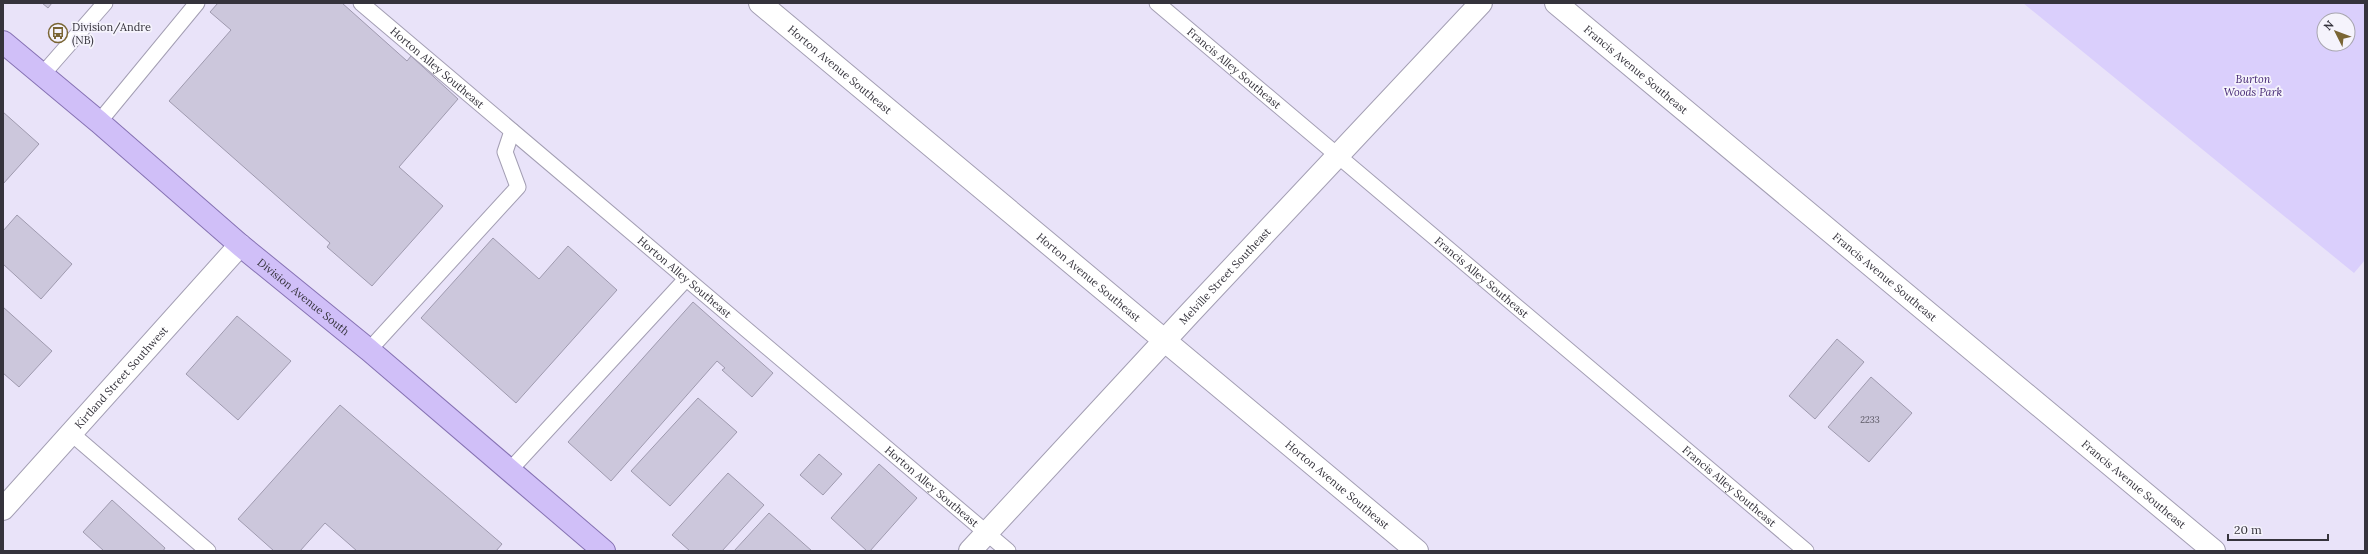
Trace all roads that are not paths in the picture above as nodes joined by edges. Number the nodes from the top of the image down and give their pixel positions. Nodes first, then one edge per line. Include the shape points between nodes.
1 (105, 3) edge
2 (197, 3) edge
3 (361, 3) edge
4 (760, 3) edge
5 (1157, 3) edge
6 (1481, 3) edge
7 (1556, 3) edge
8 (3, 42) edge
9 (42, 75) junction
10 (99, 122) junction
11 (512, 131) junction
12 (1338, 156) junction
13 (240, 246) junction
14 (686, 279) junction
15 (1165, 339) junction
16 (369, 350) junction
17 (72, 434) junction
18 (511, 469) junction
19 (3, 509) edge
20 (987, 533) junction
21 (208, 551) edge
22 (604, 551) edge
23 (970, 551) edge
24 (1008, 551) edge
25 (1417, 551) edge
26 (1806, 551) edge
27 (2214, 551) edge

1 - 9 lane
2 - 10 lane
3 - 11 lane, Horton Alley Southeast
4 - 15 street, Horton Avenue Southeast
5 - 12 lane, Francis Alley Southeast
6 - 12 street, Melville Street Southeast
7 - 27 street, Francis Avenue Southeast
8 - 9 main road, Division Avenue South
9 - 10 main road, Division Avenue South
10 - 13 main road, Division Avenue South
11 - 14 lane, Horton Alley Southeast
11 - 16 lane via 504,152 518,187
12 - 15 street, Melville Street Southeast
12 - 26 lane, Francis Alley Southeast
13 - 16 main road, Division Avenue South
13 - 17 street, Kirtland Street Southwest
14 - 18 lane
14 - 20 lane, Horton Alley Southeast
15 - 20 street, Melville Street Southeast
15 - 25 street, Horton Avenue Southeast
16 - 18 main road, Division Avenue South
17 - 19 street, Kirtland Street Southwest
17 - 21 lane
18 - 22 main road, Division Avenue South
20 - 23 street, Melville Street Southeast
20 - 24 lane, Horton Alley Southeast

